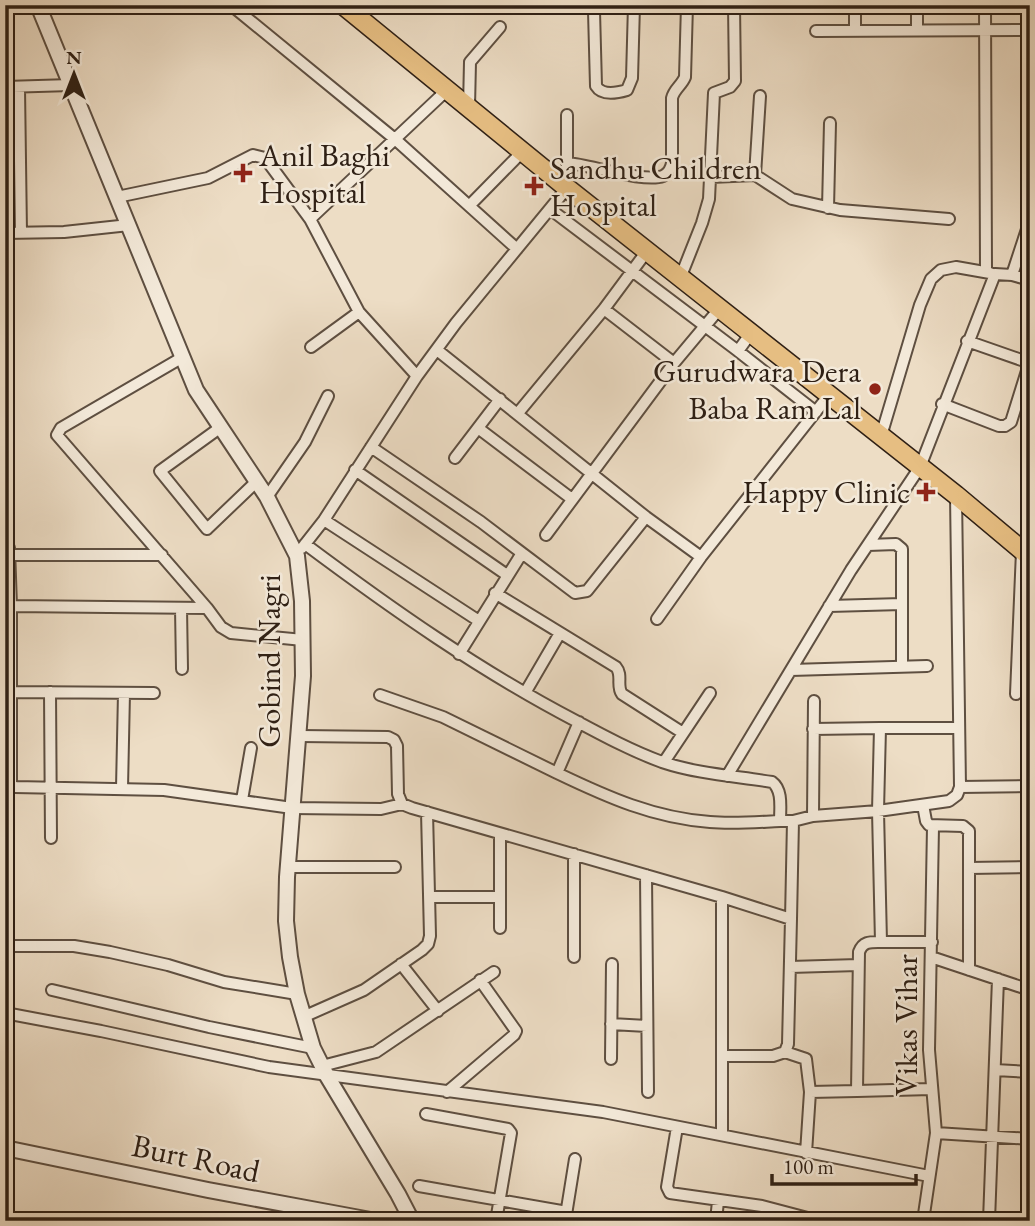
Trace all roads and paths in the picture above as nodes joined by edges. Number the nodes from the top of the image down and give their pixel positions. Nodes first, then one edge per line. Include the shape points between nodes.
1 (38, 5) edge
2 (231, 5) edge
3 (343, 5) edge
4 (634, 5) edge
5 (687, 5) edge
6 (734, 5) edge
7 (855, 5) edge
8 (917, 5) edge
9 (985, 5) edge
10 (594, 10) dead end
11 (500, 27) dead end
12 (855, 30) junction
13 (917, 30) junction
14 (986, 30) junction
15 (1030, 30) edge
16 (816, 31) dead end
17 (71, 85) junction
18 (5, 87) edge
19 (19, 88) junction
20 (447, 90) junction
21 (760, 96) dead end
22 (469, 107) junction
23 (567, 115) dead end
24 (831, 123) dead end
25 (396, 140) junction
26 (522, 152) junction
27 (568, 163) junction
28 (755, 175) junction
29 (711, 177) junction
30 (567, 188) junction
31 (117, 197) junction
32 (470, 205) junction
33 (828, 208) junction
34 (550, 209) junction
35 (310, 219) junction
36 (950, 219) dead end
37 (1030, 220) edge
38 (129, 225) junction
39 (5, 233) edge
40 (21, 233) junction
41 (517, 249) junction
42 (648, 251) junction
43 (633, 270) junction
44 (990, 273) junction
45 (1012, 275) junction
46 (681, 276) junction
47 (1030, 280) edge
48 (720, 308) junction
49 (604, 309) junction
50 (359, 312) junction
51 (705, 325) junction
52 (751, 333) junction
53 (967, 341) junction
54 (312, 347) dead end
55 (437, 350) junction
56 (738, 351) junction
57 (183, 357) junction
58 (674, 363) junction
59 (1030, 363) edge
60 (417, 376) junction
61 (829, 395) junction
62 (328, 396) dead end
63 (499, 399) junction
64 (942, 404) junction
65 (816, 412) junction
66 (518, 413) junction
67 (221, 427) junction
68 (478, 428) junction
69 (881, 436) junction
70 (371, 447) junction
71 (455, 458) dead end
72 (920, 467) junction
73 (355, 470) junction
74 (592, 472) junction
75 (257, 481) junction
76 (956, 495) junction
77 (267, 497) junction
78 (572, 499) junction
79 (646, 517) junction
80 (324, 520) junction
81 (546, 535) dead end
82 (868, 545) junction
83 (7, 549) edge
84 (301, 550) junction
85 (522, 553) junction
86 (1026, 554) edge
87 (162, 555) junction
88 (701, 557) junction
89 (507, 575) junction
90 (495, 593) junction
91 (902, 604) junction
92 (11, 606) junction
93 (829, 606) junction
94 (181, 608) junction
95 (207, 608) junction
96 (657, 619) dead end
97 (479, 621) junction
98 (561, 633) junction
99 (303, 640) junction
100 (459, 654) junction
101 (927, 666) dead end
102 (902, 667) junction
103 (182, 669) dead end
104 (791, 670) junction
105 (10, 692) junction
106 (50, 692) junction
107 (710, 692) dead end
108 (124, 693) junction
109 (154, 693) dead end
110 (525, 693) junction
111 (1016, 694) dead end
112 (380, 695) dead end
113 (814, 701) dead end
114 (579, 722) junction
115 (880, 727) junction
116 (959, 728) junction
117 (813, 729) junction
118 (683, 733) junction
119 (300, 736) junction
120 (251, 748) dead end
121 (664, 762) junction
122 (557, 773) junction
123 (727, 776) junction
124 (1030, 786) edge
125 (960, 787) junction
126 (50, 788) junction
127 (122, 788) junction
128 (242, 800) junction
129 (402, 804) junction
130 (923, 805) junction
131 (292, 808) junction
132 (878, 811) junction
133 (427, 812) junction
134 (813, 816) junction
135 (780, 821) junction
136 (793, 821) junction
137 (933, 827) junction
138 (500, 835) junction
139 (51, 838) dead end
140 (574, 854) junction
141 (288, 867) junction
142 (395, 867) dead end
143 (969, 867) junction
144 (1030, 867) edge
145 (646, 875) junction
146 (430, 897) junction
147 (500, 897) junction
148 (722, 897) junction
149 (791, 919) junction
150 (500, 928) dead end
151 (881, 942) junction
152 (932, 942) junction
153 (5, 946) edge
154 (574, 957) dead end
155 (931, 957) junction
156 (401, 964) junction
157 (612, 964) dead end
158 (858, 965) junction
159 (790, 967) junction
160 (969, 970) junction
161 (494, 972) dead end
162 (998, 979) junction
163 (480, 980) junction
164 (52, 990) dead end
165 (1030, 990) edge
166 (297, 994) junction
167 (438, 1011) junction
168 (5, 1013) edge
169 (303, 1017) junction
170 (611, 1024) junction
171 (647, 1026) junction
172 (313, 1048) junction
173 (785, 1052) junction
174 (722, 1056) junction
175 (611, 1059) dead end
176 (995, 1070) junction
177 (324, 1071) junction
178 (1030, 1072) edge
179 (931, 1089) junction
180 (858, 1091) junction
181 (447, 1092) junction
182 (648, 1092) dead end
183 (810, 1093) junction
184 (426, 1114) dead end
185 (677, 1127) junction
186 (936, 1133) junction
187 (722, 1134) junction
188 (991, 1137) junction
189 (1030, 1139) edge
190 (5, 1148) edge
191 (806, 1153) junction
192 (575, 1159) dead end
193 (929, 1175) junction
194 (419, 1186) dead end
195 (499, 1201) junction
196 (718, 1201) junction
197 (566, 1217) edge
198 (376, 1221) edge
199 (412, 1221) edge
200 (495, 1221) edge
201 (716, 1221) edge
202 (819, 1221) edge
203 (923, 1221) edge
204 (989, 1221) edge

1 - 17 street, Gobind Nagri
2 - 25 street
3 - 20 main road
4 - 10 street via 632,78 622,92 604,92 596,86
5 - 27 street via 685,77 672,99 670,170 664,176 643,177
6 - 29 street via 735,81 712,98
7 - 12 street
8 - 13 street
9 - 14 street
11 - 22 street via 470,62
12 - 13 street
12 - 16 street
13 - 14 street
14 - 15 street
14 - 44 street
17 - 19 street
17 - 31 street, Gobind Nagri
18 - 19 street
19 - 40 street
20 - 22 main road
20 - 25 street
21 - 28 street
22 - 26 main road
23 - 27 street
24 - 33 street
25 - 32 street
25 - 35 street
26 - 30 main road
26 - 32 street
27 - 30 street
28 - 29 street
28 - 33 street via 792,199
29 - 46 street via 709,200
30 - 34 street
30 - 42 main road
31 - 35 street via 208,177 259,155
31 - 38 street, Gobind Nagri
32 - 41 street
33 - 36 street
34 - 41 street
34 - 43 street
35 - 50 street
37 - 45 street
38 - 40 street
38 - 57 street, Gobind Nagri
39 - 40 street
41 - 55 street
42 - 43 street
42 - 46 main road
43 - 49 street
43 - 51 street
44 - 45 street
44 - 53 street
44 - 69 street via 956,267 941,270 931,279
45 - 47 street
46 - 48 main road
48 - 51 street
48 - 52 main road
49 - 58 street
49 - 66 street
50 - 54 street
50 - 60 street
51 - 56 street
51 - 58 street
52 - 56 street
52 - 61 main road
53 - 59 street
53 - 64 street
55 - 60 street
55 - 63 street
56 - 65 street
57 - 67 street, Gobind Nagri via 196,390
57 - 87 street via 61,428 57,435
58 - 74 street
59 - 64 street via 1011,422 1005,426
60 - 70 street
61 - 65 street
61 - 69 main road
62 - 77 street
63 - 66 street
63 - 68 street
64 - 72 street
65 - 88 street
66 - 74 street
67 - 75 street, Gobind Nagri
67 - 75 street via 160,471 207,529
68 - 71 street
68 - 78 street
69 - 72 main road
70 - 73 street
70 - 85 street
72 - 76 main road
72 - 82 street
73 - 80 street
73 - 89 street
74 - 78 street
74 - 79 street
75 - 77 street, Gobind Nagri
76 - 86 main road
76 - 116 street
77 - 84 street, Gobind Nagri
78 - 81 street
79 - 85 street via 587,591 575,593
79 - 88 street
80 - 84 street
80 - 97 street
82 - 91 street via 896,544 902,549
82 - 93 street
83 - 87 street
83 - 92 street
84 - 99 street, Gobind Nagri
84 - 100 street
85 - 89 street
86 - 111 street
87 - 95 street
88 - 96 street
89 - 90 street
90 - 97 street
90 - 98 street
91 - 93 street
91 - 102 street
92 - 94 street
92 - 105 street
93 - 104 street
94 - 95 street
94 - 103 street
95 - 99 street via 231,633
97 - 100 street
98 - 110 street
98 - 118 street via 616,667 622,694
99 - 119 street, Gobind Nagri
100 - 110 street
101 - 102 street
102 - 104 street
104 - 123 street
105 - 106 street
105 - 126 street via 11,785
106 - 108 street
106 - 126 street
107 - 118 street
108 - 109 street
108 - 127 street
110 - 114 street
112 - 122 street via 443,717
113 - 117 street
114 - 121 street
114 - 122 street
115 - 116 street
115 - 117 street
115 - 132 street
116 - 125 street
117 - 134 street
118 - 121 street
119 - 129 street via 394,740
119 - 131 street, Gobind Nagri
120 - 128 street
121 - 123 street
122 - 135 street via 638,809 674,818
123 - 135 street via 777,786
124 - 125 street
125 - 130 street via 950,801
126 - 127 street
126 - 139 street
127 - 128 street
128 - 131 street
129 - 131 street via 381,809
129 - 133 street
130 - 132 street
130 - 137 street via 926,821
131 - 141 street, Gobind Nagri
132 - 134 street
132 - 151 street
133 - 138 street
133 - 146 street
134 - 136 street
135 - 136 street
136 - 149 street
137 - 143 street via 967,827
137 - 152 street, Vikas Vihar
138 - 140 street
138 - 147 street
140 - 145 street
140 - 154 street
141 - 142 street
141 - 166 street, Gobind Nagri via 286,921
143 - 144 street
143 - 160 street
145 - 148 street
145 - 171 street
146 - 147 street
146 - 156 street via 428,944
147 - 150 street
148 - 149 street
148 - 174 street
149 - 159 street
151 - 152 street
151 - 158 street via 861,946
152 - 155 street, Vikas Vihar
153 - 166 street via 74,946 224,982
155 - 160 street
155 - 179 street, Vikas Vihar
156 - 167 street
156 - 169 street via 364,990
157 - 170 street
158 - 159 street
158 - 180 street
159 - 173 street
160 - 162 street
161 - 163 street
162 - 165 street
162 - 176 street
163 - 167 street
163 - 181 street via 516,1031
164 - 172 street
166 - 169 street, Gobind Nagri
167 - 177 street via 376,1052
168 - 177 street via 269,1067
169 - 172 street, Gobind Nagri
170 - 171 street
170 - 175 street
171 - 182 street
172 - 177 street, Gobind Nagri
173 - 174 street
173 - 183 street via 806,1059
174 - 187 street
176 - 178 street
176 - 188 street
177 - 181 street
177 - 199 street, Gobind Nagri
179 - 180 street
179 - 186 street, Vikas Vihar
180 - 183 street
181 - 185 street via 603,1112
183 - 191 street
184 - 195 street via 508,1129
185 - 187 street
185 - 196 street via 667,1191
186 - 188 street
186 - 193 street, Vikas Vihar
187 - 191 street
188 - 189 street
188 - 204 street
190 - 198 street, Burt Road
191 - 193 street
192 - 197 street
193 - 203 street, Vikas Vihar
194 - 195 street
195 - 197 street
195 - 200 street
196 - 201 street
196 - 202 street via 762,1206

